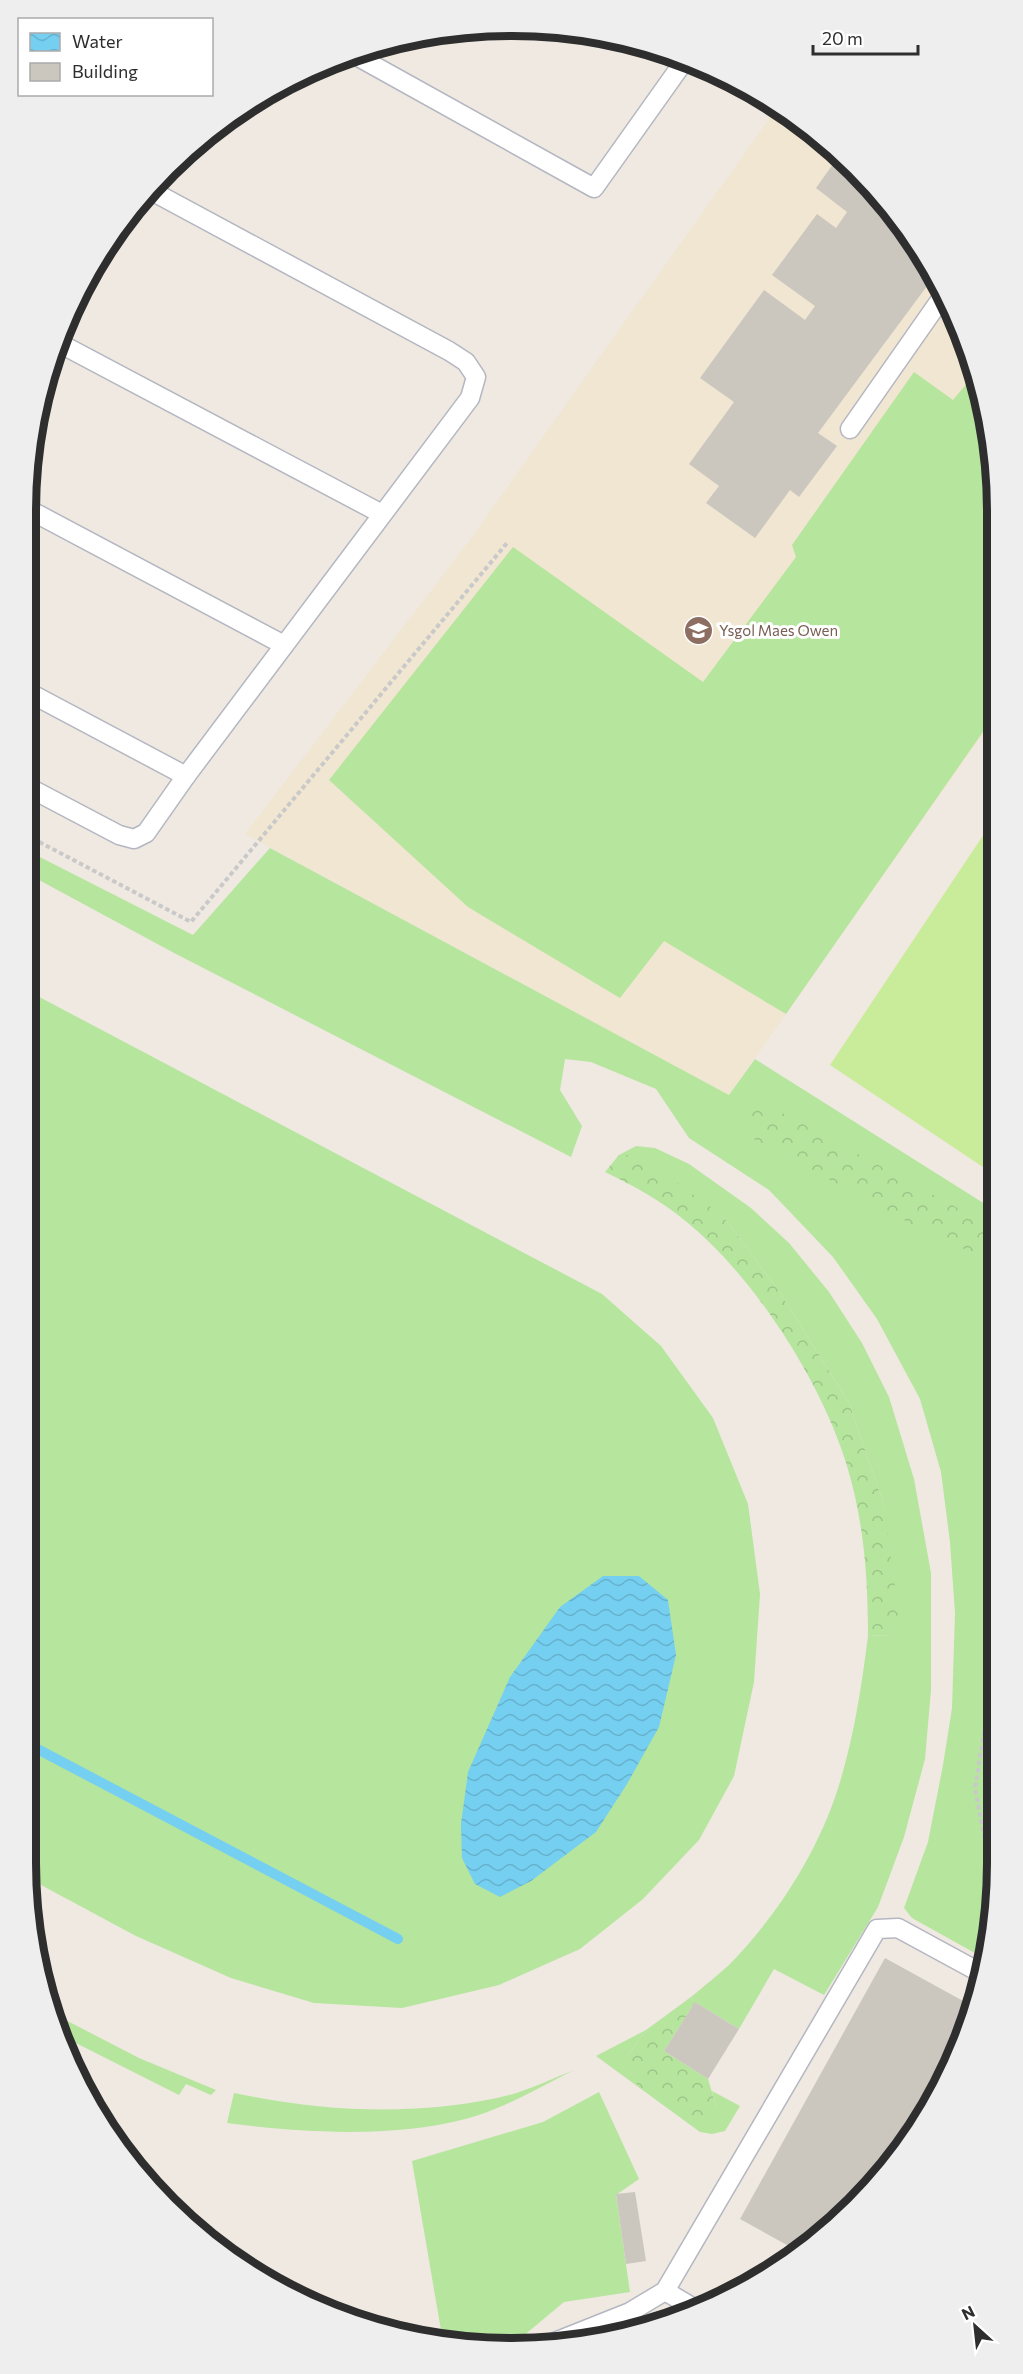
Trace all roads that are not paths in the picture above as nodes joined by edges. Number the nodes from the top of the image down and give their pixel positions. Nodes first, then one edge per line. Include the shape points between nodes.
1 (363, 60) edge
2 (680, 67) edge
3 (158, 194) edge
4 (939, 302) edge
5 (66, 347) edge
6 (850, 429) dead end
7 (36, 513) edge
8 (382, 514) junction
9 (284, 645) junction
10 (36, 696) edge
11 (186, 776) junction
12 (36, 791) edge
13 (975, 1969) edge
14 (665, 2291) junction
15 (687, 2304) edge
16 (575, 2334) edge

1 - 2 lane via 594,188
3 - 8 lane via 466,362 476,377 470,398
4 - 6 lane
5 - 8 lane
7 - 9 lane
8 - 9 lane
9 - 11 lane
10 - 11 lane
11 - 12 lane via 146,833 134,839
13 - 14 lane via 897,1928 877,1929
14 - 15 lane
14 - 16 lane via 630,2312

